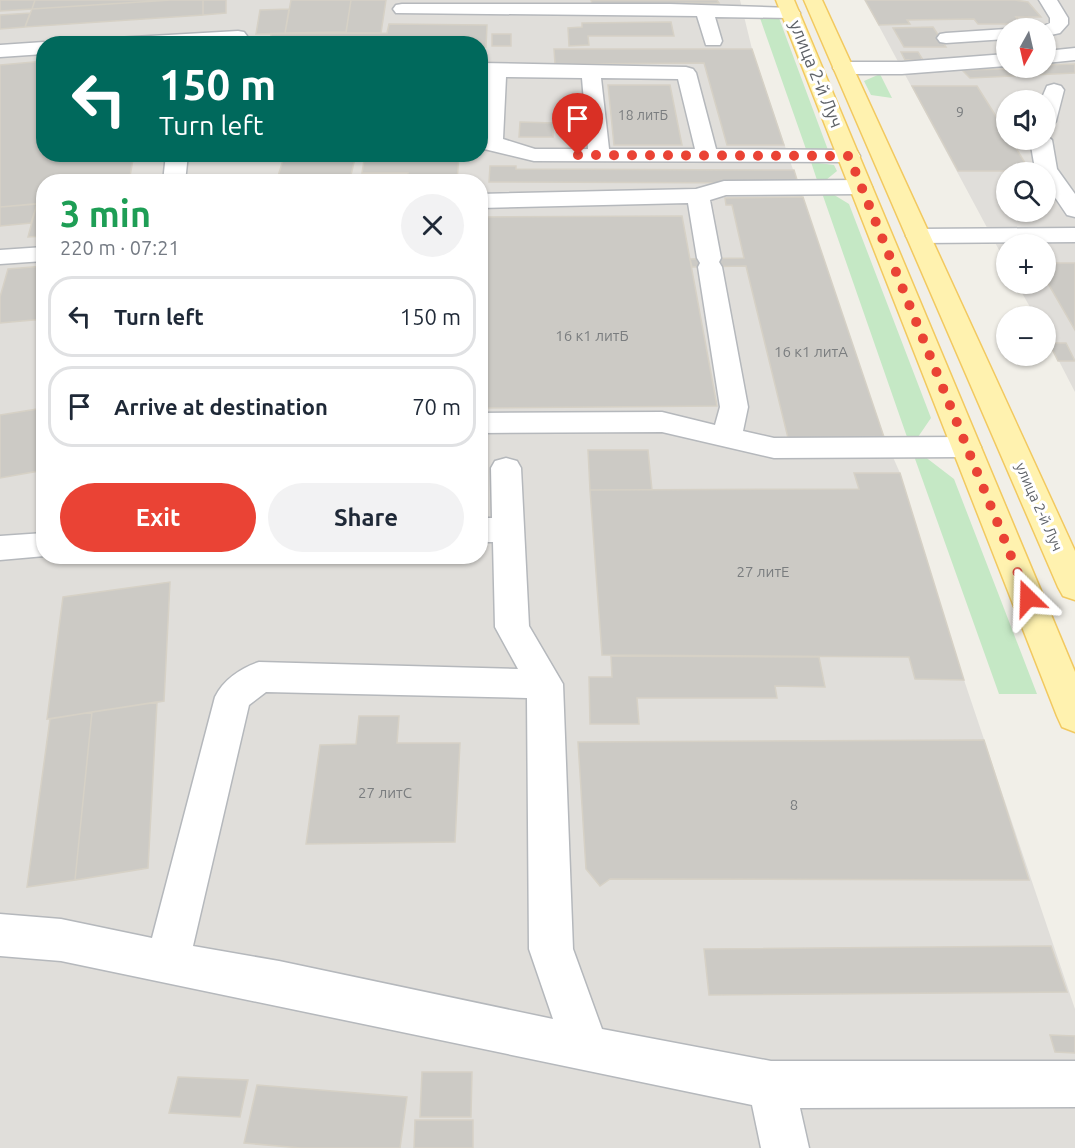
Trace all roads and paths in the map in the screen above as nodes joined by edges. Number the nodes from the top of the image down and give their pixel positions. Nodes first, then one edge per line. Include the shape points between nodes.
1 (1048, 0) edge
2 (796, 4) edge
3 (402, 9) dead end
4 (705, 11) junction
5 (1056, 27) edge
6 (996, 35) edge
7 (946, 38) dead end
8 (713, 41) dead end
9 (36, 49) edge
10 (0, 51) edge
11 (1075, 54) edge
12 (1056, 56) edge
13 (996, 61) edge
14 (843, 68) junction
15 (488, 70) edge
16 (591, 72) junction
17 (488, 143) edge
18 (1043, 150) edge
19 (599, 156) junction
20 (707, 156) junction
21 (849, 156) junction
22 (861, 187) junction
23 (698, 196) junction
24 (488, 201) edge
25 (1075, 210) edge
26 (1075, 235) edge
27 (918, 236) junction
28 (36, 255) edge
29 (0, 257) edge
30 (488, 423) edge
31 (727, 437) junction
32 (966, 447) junction
33 (506, 468) dead end
34 (494, 530) edge
35 (36, 546) edge
36 (0, 548) edge
37 (1073, 578) edge
38 (544, 684) junction
39 (1075, 716) edge
40 (0, 935) edge
41 (167, 963) junction
42 (586, 1049) junction
43 (1075, 1084) edge
44 (771, 1085) junction
45 (785, 1148) edge

1 - 5 lane via 1059,18
2 - 4 lane
2 - 14 main road, улица 2-й Луч
2 - 21 main road, улица 2-й Луч
3 - 4 lane
4 - 8 lane
6 - 7 lane
9 - 10 lane
11 - 12 lane
13 - 14 lane
14 - 27 main road, улица 2-й Луч
15 - 16 lane
16 - 19 lane
16 - 20 lane via 686,73
17 - 19 lane via 534,155
18 - 25 lane via 1046,169
19 - 20 lane
20 - 21 lane
21 - 22 main road, улица 2-й Луч
22 - 23 lane via 724,188
22 - 32 main road, улица 2-й Луч
23 - 24 lane
23 - 31 lane via 734,407
26 - 27 lane
27 - 37 main road, улица 2-й Луч
28 - 29 lane
30 - 31 lane via 662,422
31 - 32 lane via 774,448
32 - 39 main road, улица 2-й Луч
33 - 34 lane
34 - 38 lane via 513,627
35 - 36 lane
38 - 41 lane via 259,677 233,697
38 - 42 lane via 551,949
40 - 41 lane via 61,940
41 - 42 lane
42 - 44 lane
43 - 44 lane
44 - 45 lane

